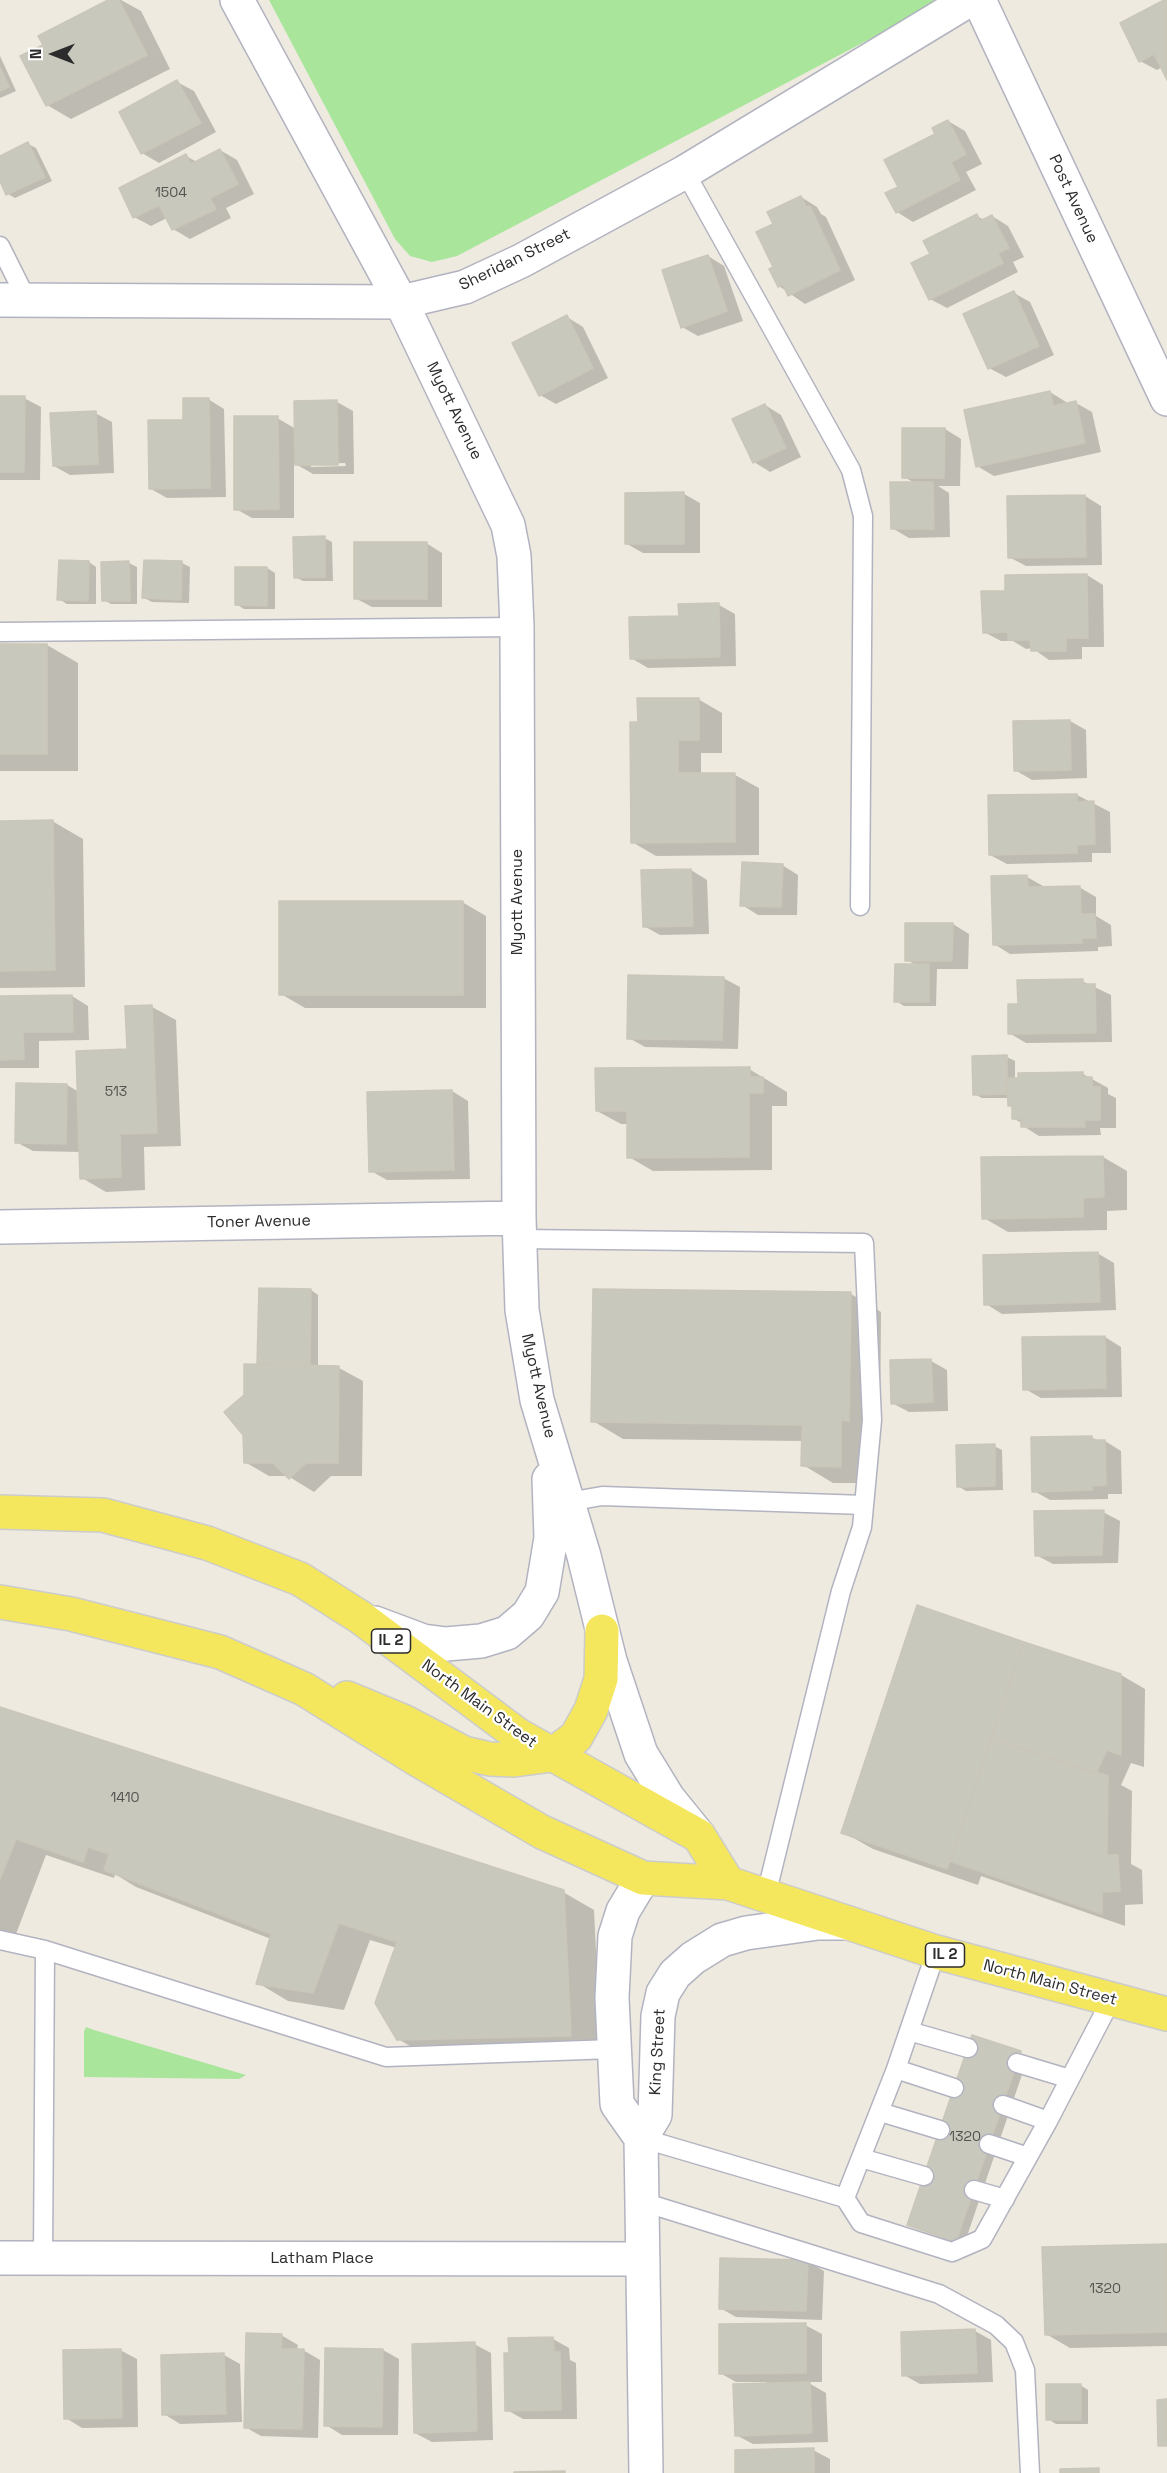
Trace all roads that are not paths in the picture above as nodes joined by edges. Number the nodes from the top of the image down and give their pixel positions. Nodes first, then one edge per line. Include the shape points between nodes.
1 (237, 0) edge
2 (969, 0) edge
3 (979, 0) edge
4 (685, 172) junction
5 (0, 246) edge
6 (13, 300) edge
7 (401, 302) junction
8 (1167, 399) edge
9 (517, 627) junction
10 (0, 632) edge
11 (860, 906) dead end
12 (0, 1227) edge
13 (519, 1228) junction
14 (548, 1435) junction
15 (568, 1502) junction
16 (864, 1505) junction
17 (0, 1512) edge
18 (0, 1602) edge
19 (360, 1617) junction
20 (602, 1631) junction
21 (304, 1689) junction
22 (552, 1755) junction
23 (699, 1836) junction
24 (643, 1878) junction
25 (728, 1882) junction
26 (766, 1895) junction
27 (849, 1923) junction
28 (0, 1940) edge
29 (45, 1950) junction
30 (936, 1952) junction
31 (1111, 2000) junction
32 (1167, 2014) edge
33 (909, 2031) junction
34 (968, 2048) dead end
35 (614, 2049) junction
36 (1017, 2063) dead end
37 (896, 2069) junction
38 (1070, 2079) junction
39 (954, 2088) dead end
40 (1003, 2105) dead end
41 (880, 2112) junction
42 (1048, 2121) junction
43 (940, 2130) dead end
44 (641, 2138) junction
45 (989, 2145) dead end
46 (1028, 2157) junction
47 (861, 2158) junction
48 (924, 2176) dead end
49 (974, 2190) dead end
50 (845, 2198) junction
51 (1005, 2199) junction
52 (643, 2202) junction
53 (0, 2258) edge
54 (43, 2258) junction
55 (643, 2259) junction
56 (646, 2473) edge
57 (1030, 2473) edge

1 - 7 street, Myott Avenue
2 - 4 street, Sheridan Street
3 - 8 street, Post Avenue
4 - 7 street, Sheridan Street via 465,287
4 - 11 lane via 851,470 863,516
5 - 6 lane
6 - 7 street, Sheridan Street
7 - 9 street, Myott Avenue via 508,525 514,556
9 - 10 lane
9 - 13 street, Myott Avenue
12 - 13 street, Toner Avenue
13 - 14 street, Myott Avenue via 522,1310 537,1400
13 - 16 lane via 864,1243 872,1419
14 - 15 street, Myott Avenue
14 - 19 street via 551,1538 542,1592 528,1615 507,1633 481,1641 446,1644 423,1641
15 - 16 lane via 602,1496
15 - 20 street, Myott Avenue
16 - 26 lane via 862,1527 841,1591
17 - 19 main road, North Main Street / IL 2 via 103,1515 207,1543 300,1579
18 - 21 main road, North Main Street / IL 2 via 71,1614 220,1653
19 - 22 main road, North Main Street / IL 2 via 518,1735
20 - 22 main road via 601,1679 591,1710 576,1737
20 - 23 street, Myott Avenue via 641,1754 668,1798
21 - 22 main road via 355,1699 464,1753 514,1760
21 - 24 main road, North Main Street / IL 2 via 542,1832
22 - 23 main road, North Main Street / IL 2
23 - 25 main road, North Main Street / IL 2
24 - 25 main road, North Main Street / IL 2
24 - 35 street via 623,1911 615,1936
25 - 26 main road, North Main Street / IL 2
26 - 27 main road, North Main Street / IL 2
27 - 30 main road, North Main Street / IL 2
27 - 44 street, King Street via 818,1923 722,1940 675,1974 663,1993 658,2016 655,2115
28 - 29 lane
29 - 35 lane via 386,2057
29 - 54 lane
30 - 31 main road, North Main Street / IL 2
30 - 33 lane
31 - 32 main road, North Main Street / IL 2
31 - 38 lane
33 - 34 lane
33 - 37 lane
35 - 44 street via 617,2104
36 - 38 lane
37 - 39 lane
37 - 41 lane
38 - 42 lane
40 - 42 lane
41 - 43 lane
41 - 47 lane
42 - 46 lane
44 - 50 lane
44 - 52 street
45 - 46 lane
46 - 51 lane
47 - 48 lane
47 - 50 lane
49 - 51 lane
50 - 51 lane via 861,2223 952,2252 982,2239
52 - 55 street
52 - 57 lane via 939,2294 996,2325 1014,2342 1025,2370
53 - 54 street, Latham Place
54 - 55 street, Latham Place
55 - 56 street

